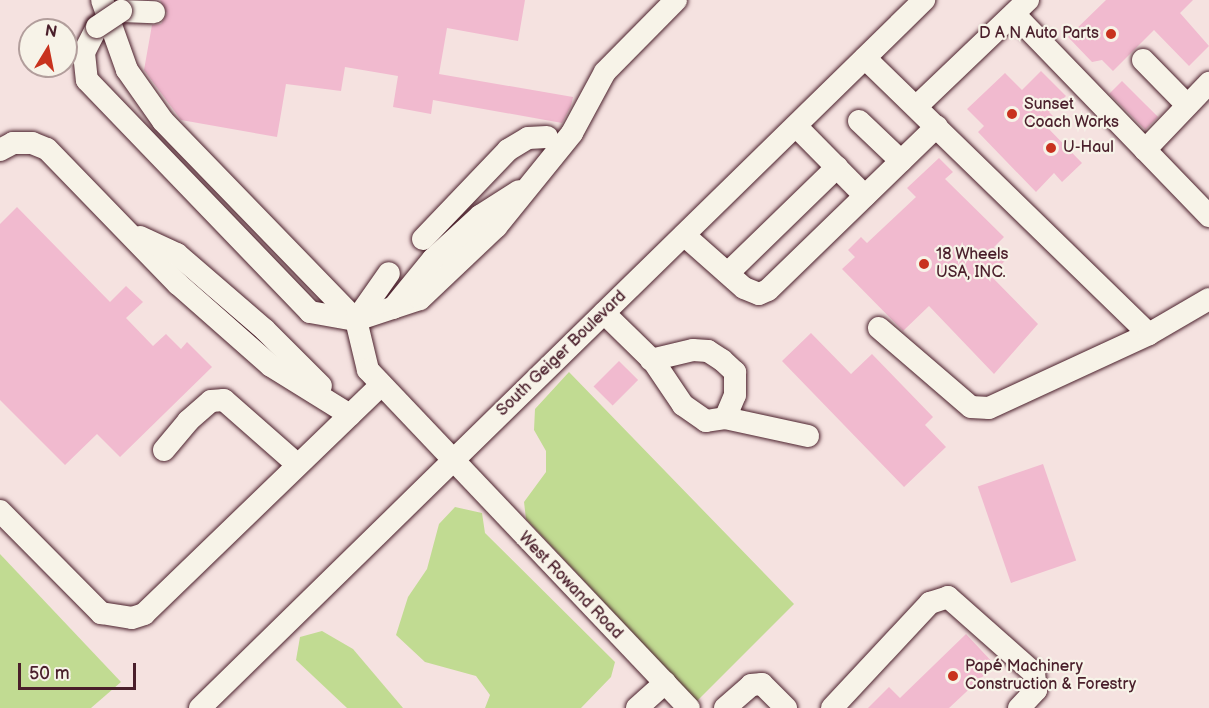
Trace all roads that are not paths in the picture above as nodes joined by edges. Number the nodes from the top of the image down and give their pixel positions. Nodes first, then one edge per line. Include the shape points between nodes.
1 (102, 0) edge
2 (676, 0) edge
3 (924, 0) edge
4 (1021, 7) edge
5 (154, 12) dead end
6 (865, 58) junction
7 (1143, 60) dead end
8 (1209, 83) edge
9 (1187, 105) junction
10 (916, 107) junction
11 (859, 121) dead end
12 (796, 126) junction
13 (937, 126) junction
14 (572, 133) junction
15 (547, 137) junction
16 (0, 150) edge
17 (1145, 150) junction
18 (901, 161) junction
19 (837, 167) junction
20 (865, 196) junction
21 (1209, 216) edge
22 (445, 223) dead end
23 (684, 235) junction
24 (423, 239) dead end
25 (389, 273) dead end
26 (728, 273) junction
27 (1209, 299) edge
28 (604, 314) junction
29 (356, 320) junction
30 (879, 328) dead end
31 (1149, 334) junction
32 (651, 360) junction
33 (381, 385) junction
34 (350, 415) junction
35 (725, 418) junction
36 (808, 436) dead end
37 (164, 450) dead end
38 (451, 463) junction
39 (298, 465) junction
40 (0, 511) edge
41 (664, 683) junction
42 (200, 708) edge
43 (637, 708) edge
44 (689, 708) edge
45 (725, 708) edge
46 (786, 708) edge
47 (832, 708) edge
48 (1019, 708) edge

1 - 29 street via 127,70 163,121
2 - 14 street via 605,72
3 - 6 street, South Geiger Boulevard
4 - 10 street
4 - 17 street
5 - 29 street, bridge via 122,11 97,27 84,53 87,80 310,312
6 - 10 street
6 - 12 street, South Geiger Boulevard
7 - 9 street
8 - 9 street
9 - 17 street
10 - 13 street
11 - 18 street
12 - 19 street
12 - 23 street, South Geiger Boulevard
13 - 18 street
13 - 31 street
14 - 15 street
14 - 29 street via 526,190 508,194 480,216 433,259 390,311
15 - 22 street via 519,151
15 - 24 street via 528,138 508,150
16 - 34 street via 13,143 32,143 47,149 125,230 272,366
17 - 21 street
18 - 20 street
19 - 20 street
19 - 26 street
20 - 26 street via 768,290 751,292
23 - 26 street
23 - 28 street, South Geiger Boulevard
25 - 29 street
27 - 31 street
28 - 32 street
28 - 38 street, South Geiger Boulevard
29 - 33 street, West Rowand Road via 368,370
30 - 31 street via 971,407 989,408
32 - 35 street via 683,405 706,421
32 - 35 street via 693,350 708,351 722,360 735,372 735,395
33 - 34 street
33 - 38 street, West Rowand Road
34 - 39 street
35 - 36 street
37 - 39 street via 211,401 224,400
38 - 41 street, West Rowand Road
38 - 42 street, South Geiger Boulevard
39 - 40 street via 144,614 132,618 101,614
41 - 43 street
41 - 44 street, West Rowand Road
45 - 46 street via 751,685 762,684
47 - 48 street via 930,603 948,597 1034,673 1036,690

